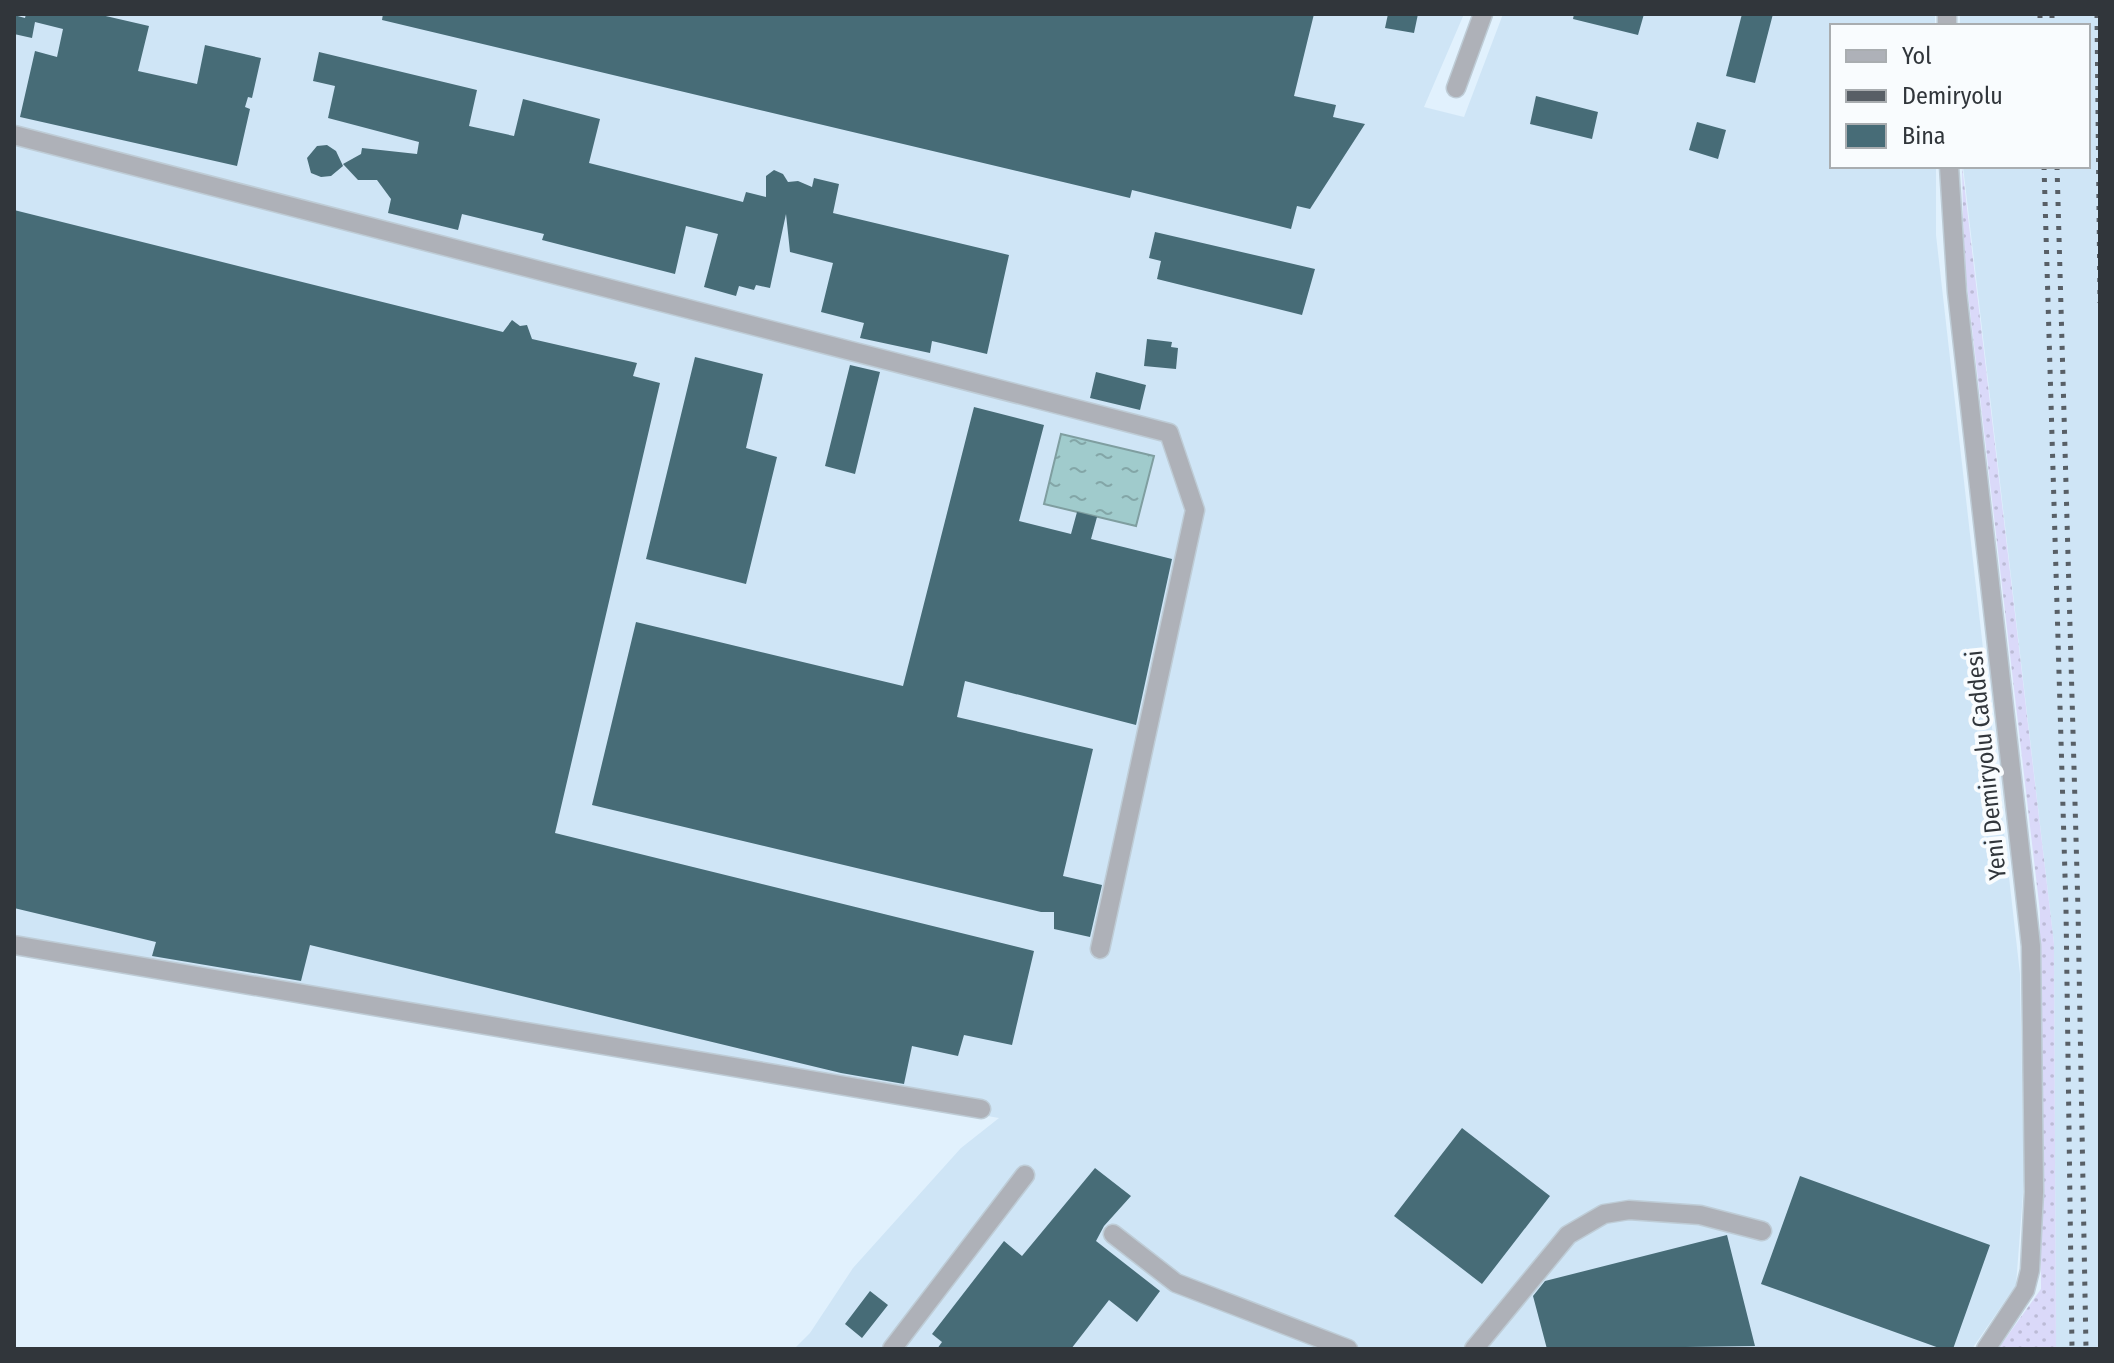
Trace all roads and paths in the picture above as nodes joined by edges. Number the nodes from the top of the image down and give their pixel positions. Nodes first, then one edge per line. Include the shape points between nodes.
1 (1483, 14) edge
2 (1456, 88) dead end
3 (14, 135) edge
4 (1949, 168) edge
5 (14, 945) edge
6 (1100, 949) dead end
7 (981, 1109) dead end
8 (1025, 1175) dead end
9 (1762, 1231) dead end
10 (1113, 1234) dead end
11 (892, 1349) edge
12 (1348, 1349) edge
13 (1474, 1349) edge
14 (1986, 1349) edge

1 - 2 street
3 - 6 street via 1169,433 1195,510
4 - 14 street, Yeni Demiryolu Caddesi via 1958,307 2031,946 2030,1270 2025,1290
5 - 7 street
8 - 11 street
9 - 13 street via 1700,1215 1629,1210 1604,1214 1568,1235
10 - 12 street via 1176,1283

